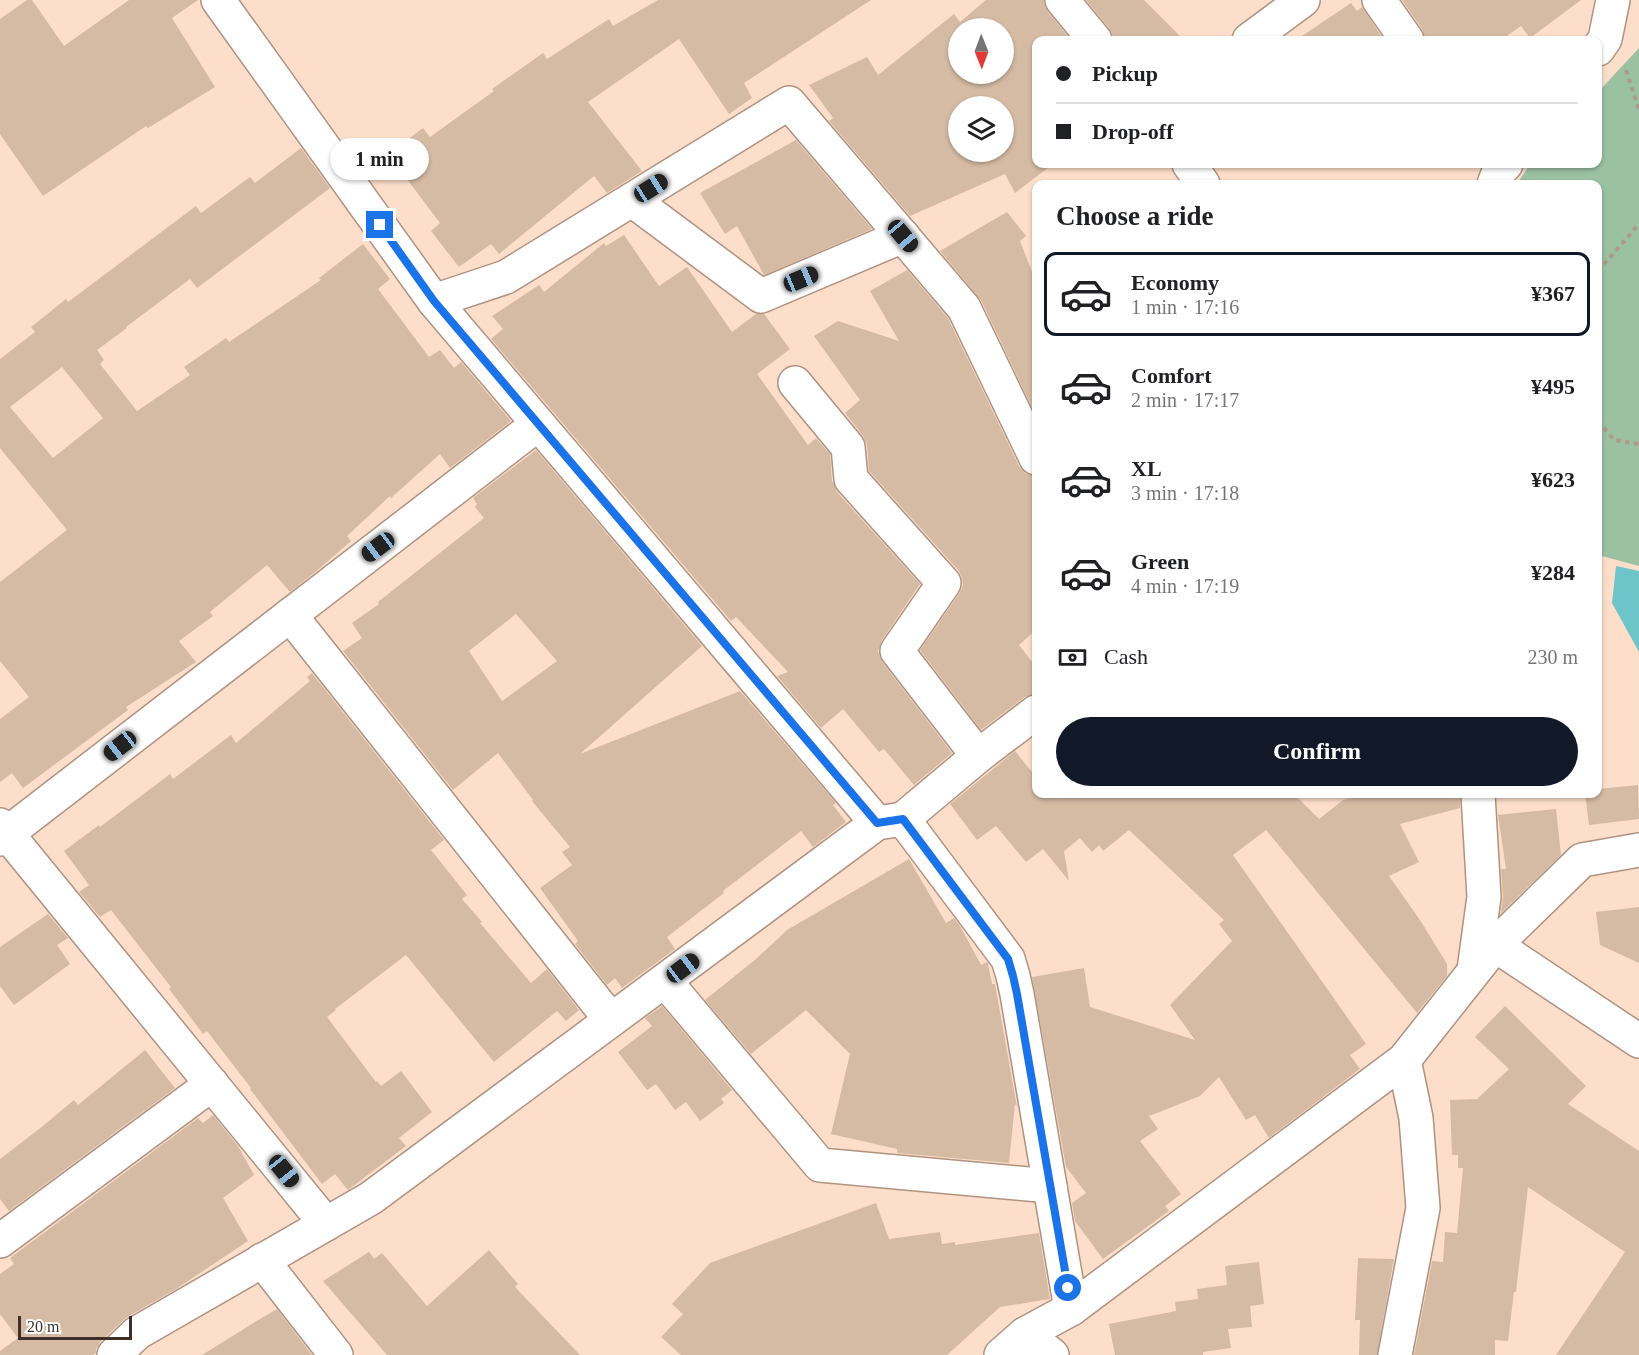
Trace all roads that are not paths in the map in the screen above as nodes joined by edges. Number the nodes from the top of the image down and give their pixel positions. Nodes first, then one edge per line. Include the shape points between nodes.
1 (218, 0) edge
2 (1062, 0) edge
3 (1303, 0) edge
4 (1379, 0) edge
5 (1620, 9) edge
6 (1092, 36) edge
7 (1254, 36) edge
8 (1404, 36) edge
9 (1611, 56) edge
10 (632, 200) junction
11 (903, 236) junction
12 (434, 301) junction
13 (795, 383) dead end
14 (538, 424) junction
15 (1032, 450) edge
16 (290, 615) junction
17 (1032, 715) edge
18 (978, 756) junction
19 (1478, 798) edge
20 (890, 821) junction
21 (2, 832) edge
22 (1639, 850) edge
23 (1484, 958) junction
24 (665, 981) junction
25 (611, 1020) junction
26 (1639, 1041) edge
27 (1404, 1060) junction
28 (212, 1084) junction
29 (1050, 1186) junction
30 (326, 1224) junction
31 (0, 1241) edge
32 (262, 1260) junction
33 (1071, 1309) junction
34 (1025, 1334) junction
35 (114, 1355) edge
36 (336, 1355) edge
37 (1001, 1355) edge
38 (1052, 1355) edge
39 (1395, 1355) edge

1 - 12 street
2 - 6 street
3 - 7 street
4 - 8 street
5 - 9 street via 1605,39
10 - 11 street via 761,296
10 - 11 street via 789,103
10 - 12 street via 506,277
11 - 15 street via 964,308
12 - 14 street
13 - 18 street via 848,447 852,479 944,583 897,651
14 - 16 street
14 - 20 street
16 - 21 street
16 - 25 street
17 - 18 street
18 - 20 street
19 - 23 street
20 - 24 street
20 - 29 street via 1008,959
21 - 28 street
22 - 23 street via 1582,860
23 - 26 street
23 - 27 street
24 - 25 street
24 - 29 street via 820,1165
25 - 30 street via 371,1198
27 - 33 street
27 - 39 street via 1416,1118 1423,1208
28 - 30 street
28 - 31 street
29 - 33 street
30 - 32 street
32 - 35 street via 137,1333
32 - 36 street
33 - 34 street
34 - 37 street
34 - 38 street

